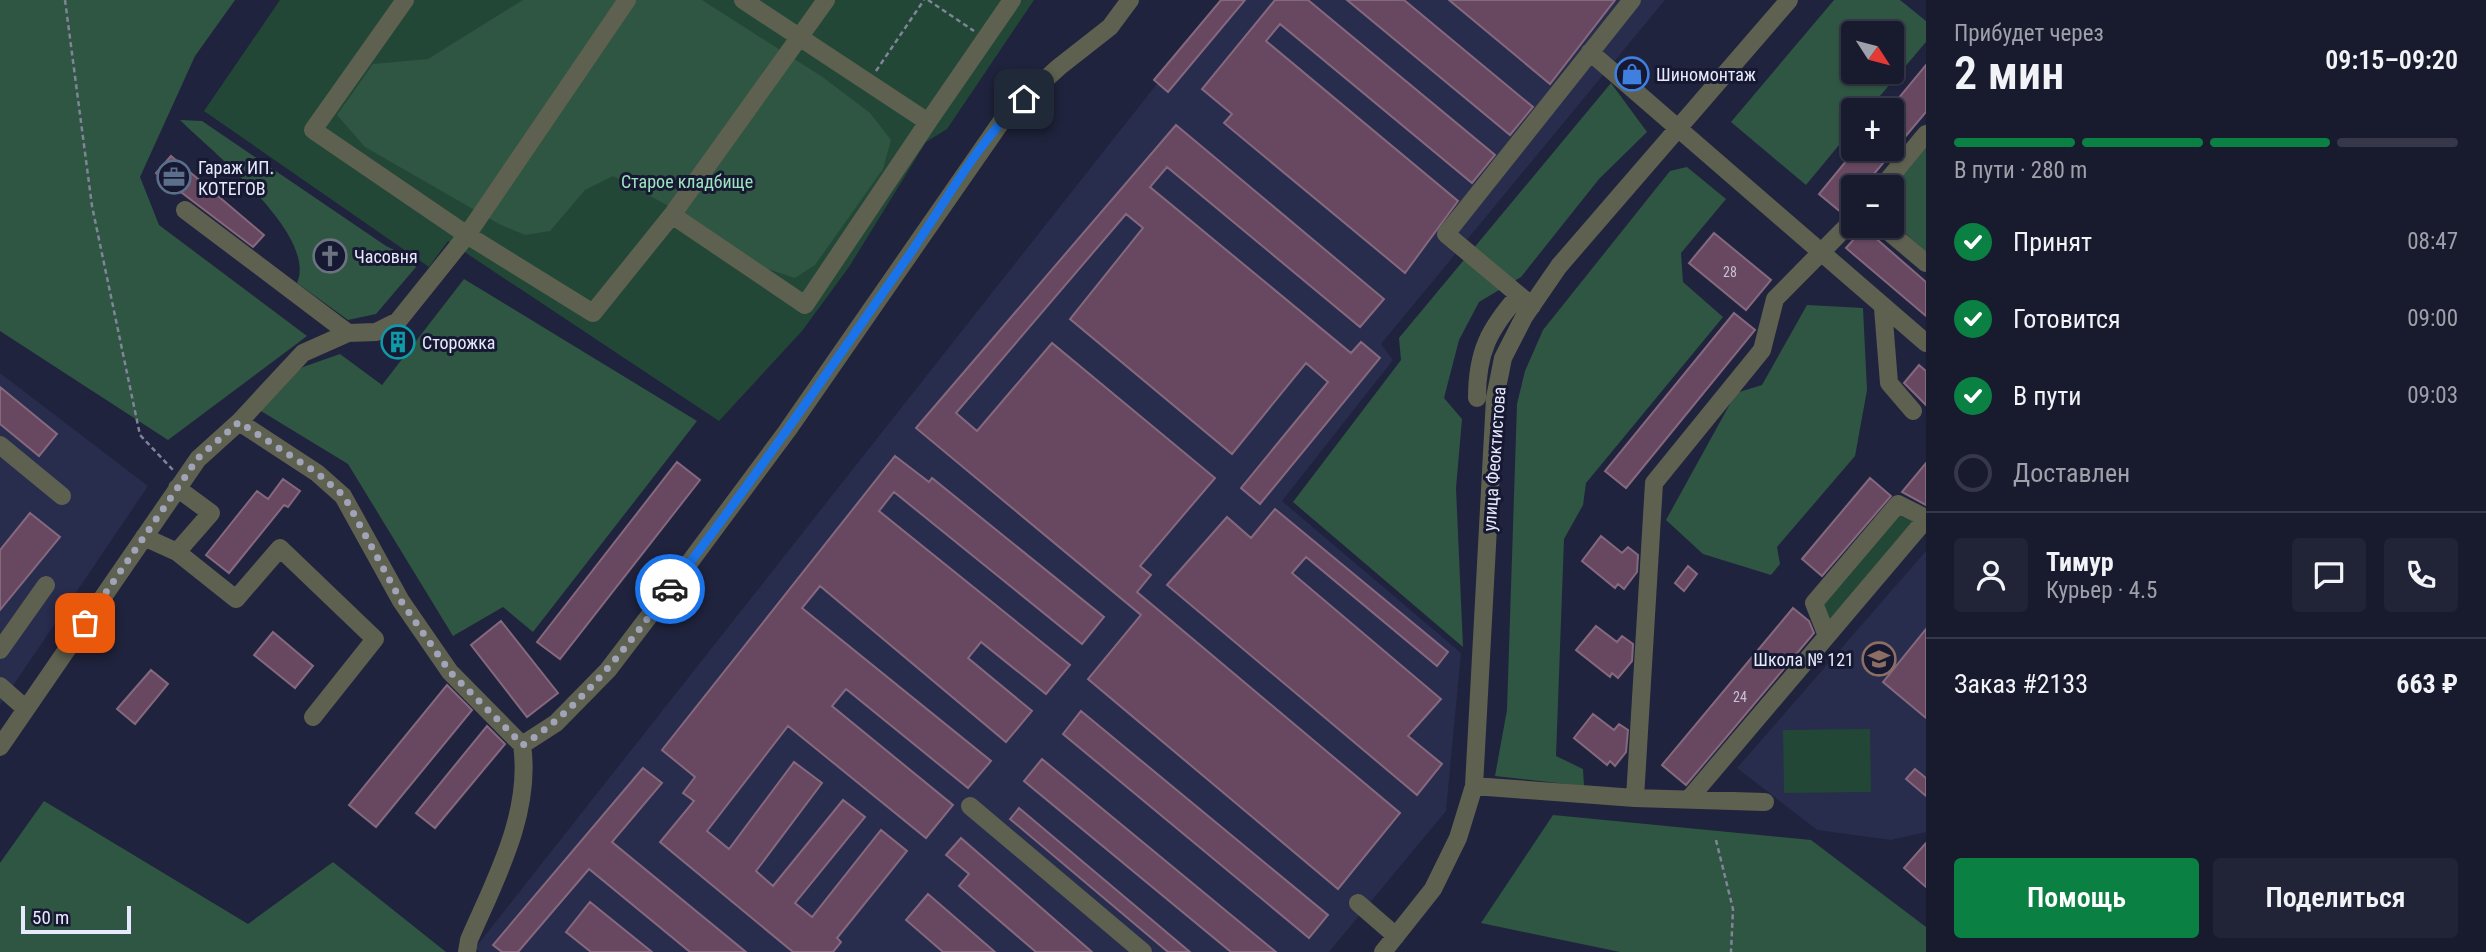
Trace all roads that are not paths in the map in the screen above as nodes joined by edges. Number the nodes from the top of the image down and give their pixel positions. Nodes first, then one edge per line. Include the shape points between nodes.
1 (405, 0) edge
2 (627, 0) edge
3 (743, 0) edge
4 (826, 0) edge
5 (1012, 0) edge
6 (1130, 0) edge
7 (1632, 0) edge
8 (1789, 0) edge
9 (801, 38) junction
10 (1590, 52) junction
11 (928, 122) junction
12 (1678, 130) junction
13 (1926, 134) edge
14 (1892, 175) edge
15 (184, 210) dead end
16 (672, 215) junction
17 (1841, 233) edge
18 (467, 235) junction
19 (1896, 238) edge
20 (1821, 254) junction
21 (1926, 263) edge
22 (1526, 300) junction
23 (1883, 307) junction
24 (348, 333) junction
25 (1926, 343) edge
26 (1477, 398) dead end
27 (1913, 411) dead end
28 (239, 422) junction
29 (0, 445) edge
30 (180, 484) junction
31 (61, 496) dead end
32 (1926, 518) edge
33 (144, 537) junction
34 (177, 552) junction
35 (46, 585) dead end
36 (1827, 636) junction
37 (0, 650) edge
38 (0, 685) edge
39 (26, 709) junction
40 (313, 717) dead end
41 (523, 745) junction
42 (0, 747) edge
43 (1474, 786) junction
44 (1635, 798) junction
45 (1688, 800) junction
46 (1765, 802) dead end
47 (970, 806) dead end
48 (1358, 904) dead end
49 (1396, 936) junction
50 (467, 952) edge
51 (1143, 952) edge
52 (1382, 952) edge

1 - 18 street via 313,130
2 - 18 street
3 - 9 street
4 - 9 street
5 - 11 street
6 - 41 street via 1110,27 1006,115 787,431 608,670 556,723
7 - 10 street
8 - 12 street, улица Феоктистова
9 - 11 street
9 - 16 street
10 - 12 street
10 - 22 street via 1446,234
11 - 16 street via 805,305
12 - 20 street
12 - 22 street, улица Феоктистова
13 - 14 street
15 - 24 street
16 - 18 street via 593,313
17 - 20 street
18 - 24 street via 398,321 376,332
19 - 21 street
20 - 23 street
20 - 44 street via 1775,299 1762,350 1654,483
22 - 26 street via 1494,324 1477,370
22 - 43 street, улица Феоктистова via 1503,358 1495,398
23 - 25 street
23 - 27 street via 1889,383
24 - 28 street via 303,353
28 - 30 street via 198,458
28 - 41 street via 344,496 401,601 450,672
29 - 31 street
30 - 33 street
30 - 34 street via 211,513
32 - 36 street
32 - 36 street via 1898,504 1814,603
33 - 34 street
33 - 39 street
34 - 40 street via 236,599 279,548 375,639
35 - 37 street
36 - 45 street
38 - 39 street
39 - 42 street
41 - 50 street via 515,827
43 - 44 street
43 - 49 street, улица Феоктистова via 1458,838 1433,890
44 - 45 street
45 - 46 street
47 - 51 street
48 - 49 street
49 - 52 street, улица Феоктистова

